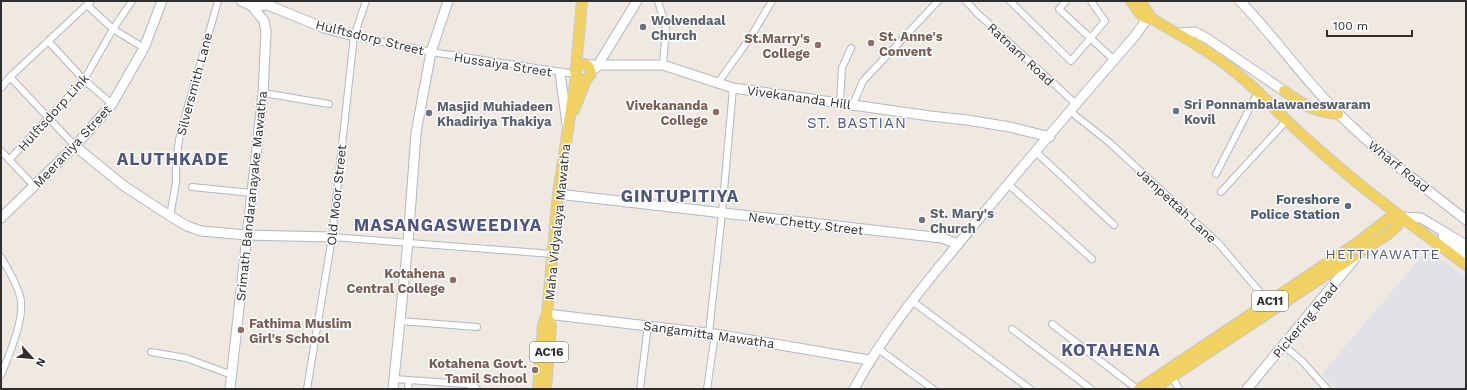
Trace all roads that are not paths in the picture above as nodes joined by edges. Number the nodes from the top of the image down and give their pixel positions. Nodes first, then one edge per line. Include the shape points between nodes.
1 (132, 1) edge
2 (162, 1) edge
3 (218, 1) edge
4 (241, 1) edge
5 (366, 1) edge
6 (448, 1) edge
7 (582, 1) edge
8 (637, 1) edge
9 (658, 1) edge
10 (772, 1) edge
11 (938, 1) edge
12 (966, 1) edge
13 (1010, 1) edge
14 (1066, 1) edge
15 (1090, 1) edge
16 (1131, 1) edge
17 (1240, 1) edge
18 (89, 3) edge
19 (252, 6) junction
20 (1145, 12) edge
21 (113, 29) junction
22 (1179, 33) junction
23 (1137, 34) junction
24 (354, 36) junction
25 (1090, 40) junction
26 (48, 41) junction
27 (144, 48) junction
28 (851, 48) dead end
29 (432, 52) junction
30 (1114, 60) junction
31 (598, 64) junction
32 (663, 65) junction
33 (560, 73) junction
34 (576, 73) junction
35 (588, 73) junction
36 (10, 77) junction
37 (84, 80) junction
38 (717, 84) junction
39 (1, 88) edge
40 (733, 88) junction
41 (1284, 91) joint
42 (1258, 92) junction
43 (263, 93) junction
44 (840, 103) junction
45 (112, 104) junction
46 (329, 104) dead end
47 (853, 104) junction
48 (1074, 108) junction
49 (1338, 114) junction
50 (50, 118) junction
51 (1287, 120) junction
52 (568, 127) junction
53 (1050, 137) junction
54 (75, 146) junction
55 (1, 151) edge
56 (1036, 152) junction
57 (9, 160) junction
58 (1216, 174) dead end
59 (1008, 184) junction
60 (34, 186) junction
61 (192, 187) dead end
62 (1220, 192) dead end
63 (252, 193) junction
64 (558, 194) junction
65 (722, 213) junction
66 (170, 216) junction
67 (1402, 217) junction
68 (1, 218) edge
69 (1466, 220) edge
70 (1427, 221) junction
71 (1114, 225) dead end
72 (247, 235) junction
73 (332, 237) junction
74 (408, 242) junction
75 (958, 244) junction
76 (1466, 245) edge
77 (1361, 250) junction
78 (552, 254) junction
79 (1466, 255) edge
80 (1, 257) edge
81 (1092, 259) dead end
82 (1466, 265) edge
83 (912, 301) junction
84 (1271, 305) junction
85 (547, 315) junction
86 (400, 321) junction
87 (1052, 324) dead end
88 (648, 325) junction
89 (477, 327) dead end
90 (1012, 329) dead end
91 (712, 333) junction
92 (1284, 346) junction
93 (877, 348) junction
94 (151, 352) dead end
95 (869, 360) junction
96 (1, 375) edge
97 (232, 375) junction
98 (1172, 377) junction
99 (394, 379) junction
100 (409, 380) junction
101 (230, 389) edge
102 (307, 389) edge
103 (393, 389) edge
104 (408, 389) edge
105 (477, 389) edge
106 (538, 389) edge
107 (546, 389) edge
108 (640, 389) edge
109 (707, 389) edge
110 (854, 389) edge
111 (933, 389) edge
112 (1030, 389) edge
113 (1092, 389) edge
114 (1138, 389) edge
115 (1153, 389) edge
116 (1179, 389) edge
117 (1248, 389) edge
118 (1327, 389) edge

1 - 21 street, Hulftsdorp Link
2 - 27 street, Meeraniya Street
3 - 66 street, Silversmith Lane via 180,134
4 - 19 street, Hulftsdorp Street
5 - 24 street, Old Moor Street
6 - 29 street
7 - 34 main road, Maha Vidyalaya Mawatha
8 - 31 street
9 - 32 street via 666,27
10 - 38 street
11 - 47 street via 863,81
12 - 48 street, Ratnam Road
13 - 25 street via 1071,61
14 - 25 street via 1059,9
15 - 25 street via 1105,22
16 - 20 main road
17 - 49 street, Wharf Road
18 - 21 street
18 - 26 street
19 - 24 street, Hulftsdorp Street via 268,5 324,28
19 - 43 street, Srimath Bandaranayake Mawatha via 264,21 266,32
20 - 22 main road
20 - 23 street
20 - 23 street
21 - 27 street
21 - 37 street, Hulftsdorp Link
22 - 41 street via 1195,32 1208,39
22 - 42 main road via 1211,53
23 - 30 street
24 - 29 street, Hulftsdorp Street
24 - 73 street, Old Moor Street
25 - 30 street
26 - 36 street
26 - 37 street
27 - 45 street, Meeraniya Street
28 - 44 street via 842,68
29 - 33 street, Hussaiya Street
29 - 74 street via 416,133
30 - 48 street
31 - 32 street, Vivekananda Hill
31 - 35 street, Vivekananda Hill
32 - 38 street, Vivekananda Hill
33 - 34 street, Hussaiya Street
33 - 52 street
34 - 35 main road via 579,79
34 - 35 main road via 582,64
34 - 52 main road, Maha Vidyalaya Mawatha / AC16
35 - 52 main road, Maha Vidyalaya Mawatha / AC16
36 - 39 street
36 - 50 street
37 - 45 street
37 - 50 street, Hulftsdorp Link
38 - 40 street, Vivekananda Hill
40 - 44 street, Vivekananda Hill
40 - 65 street
41 - 49 main road via 1307,107
42 - 51 main road
42 - 58 street
43 - 46 street
43 - 63 street, Srimath Bandaranayake Mawatha
44 - 47 street, Vivekananda Hill
45 - 54 street, Meeraniya Street
47 - 53 street, Vivekananda Hill via 1010,126
48 - 53 street
48 - 84 street, Jampettah Lane via 1219,244
49 - 69 street, Wharf Road via 1402,171
50 - 54 street
50 - 57 street, Hulftsdorp Link
51 - 62 street
51 - 67 main road via 1308,141
52 - 64 main road, Maha Vidyalaya Mawatha / AC16
53 - 56 street
54 - 60 street, Meeraniya Street
54 - 66 street via 124,186
55 - 57 street
56 - 59 street
56 - 71 street
57 - 60 street
59 - 75 street
59 - 81 street
60 - 68 street, Meeraniya Street
61 - 63 street
63 - 72 street, Srimath Bandaranayake Mawatha
64 - 65 street, New Chetty Street
64 - 78 main road, Maha Vidyalaya Mawatha / AC16
65 - 75 street, New Chetty Street via 942,238
65 - 91 street
66 - 72 street via 201,231
67 - 70 street via 1417,217
67 - 77 main road, AC11 via 1394,229
67 - 82 main road
67 - 84 main road, AC11 via 1388,219
70 - 76 street
70 - 79 street
72 - 73 street
72 - 97 street, Srimath Bandaranayake Mawatha
73 - 74 street
73 - 102 street, Old Moor Street
74 - 78 street
74 - 86 street
75 - 83 street
77 - 84 main road, AC11
77 - 92 street, Pickering Road
78 - 85 main road, Maha Vidyalaya Mawatha / AC16
80 - 96 street via 20,298 21,312
83 - 93 street
83 - 112 street
84 - 98 main road, AC11
84 - 114 main road, AC11
85 - 88 street, Sangamitta Mawatha
85 - 106 main road, Maha Vidyalaya Mawatha / AC16 via 543,325
85 - 107 main road, Maha Vidyalaya Mawatha / AC16 via 551,325
86 - 89 street
86 - 99 street
87 - 114 street
88 - 91 street, Sangamitta Mawatha
88 - 108 street
90 - 113 street
91 - 95 street, Sangamitta Mawatha
91 - 109 street
92 - 117 street, Pickering Road
92 - 118 street via 1302,361
93 - 95 street
93 - 111 street
94 - 97 street via 186,358
95 - 110 street
97 - 101 street, Srimath Bandaranayake Mawatha
98 - 115 main road, AC11
98 - 116 street
99 - 100 street
99 - 103 street
100 - 104 street
100 - 105 street via 466,384

